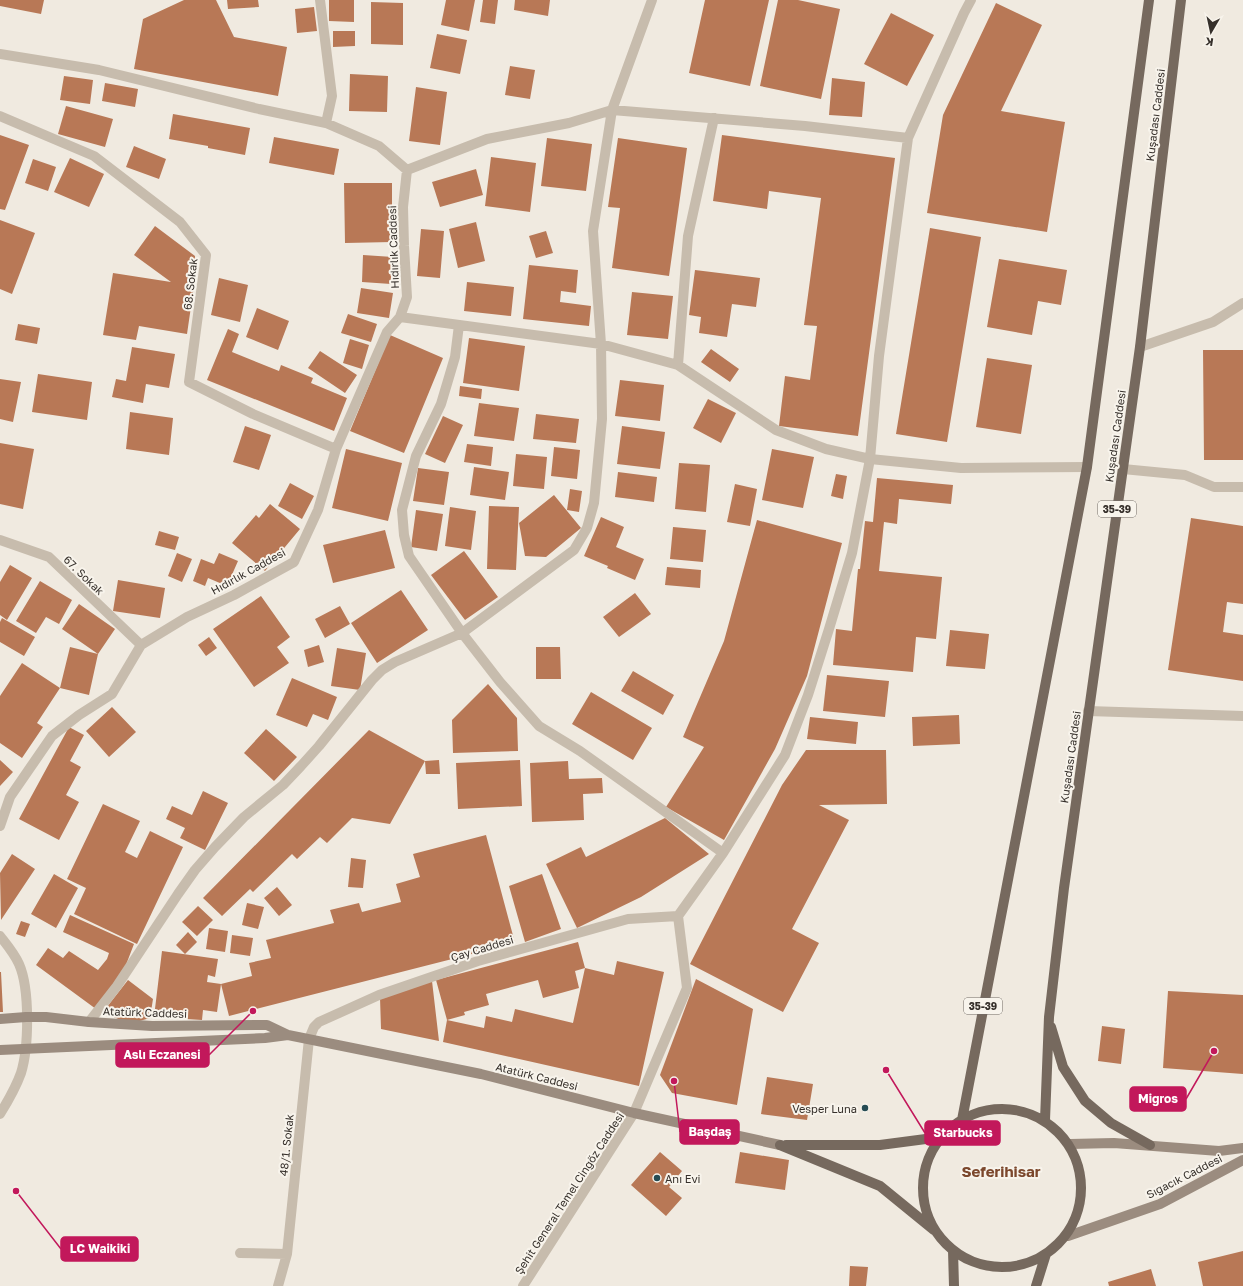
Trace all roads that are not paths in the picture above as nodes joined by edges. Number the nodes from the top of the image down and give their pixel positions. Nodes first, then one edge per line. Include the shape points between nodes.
1 (320, 0) edge
2 (652, 0) edge
3 (971, 0) edge
4 (1149, 0) edge
5 (1181, 0) edge
6 (0, 54) edge
7 (612, 110) junction
8 (0, 116) edge
9 (714, 118) junction
10 (326, 123) junction
11 (908, 138) junction
12 (407, 170) junction
13 (1243, 303) edge
14 (400, 317) junction
15 (459, 325) junction
16 (601, 344) junction
17 (1140, 347) junction
18 (678, 365) junction
19 (336, 449) junction
20 (870, 459) junction
21 (1087, 467) junction
22 (1123, 469) junction
23 (1243, 487) edge
24 (0, 540) edge
25 (462, 633) junction
26 (141, 645) junction
27 (1088, 711) junction
28 (1243, 716) edge
29 (0, 826) edge
30 (723, 853) junction
31 (678, 916) junction
32 (0, 936) edge
33 (26, 1017) junction
34 (1048, 1017) junction
35 (0, 1019) edge
36 (89, 1022) junction
37 (288, 1035) junction
38 (308, 1039) junction
39 (26, 1049) junction
40 (0, 1050) edge
41 (634, 1113) junction
42 (0, 1114) edge
43 (962, 1120) junction
44 (1045, 1120) junction
45 (941, 1137) junction
46 (1070, 1144) junction
47 (780, 1145) junction
48 (1150, 1145) junction
49 (1243, 1148) edge
50 (1243, 1160) edge
51 (936, 1232) junction
52 (1068, 1236) junction
53 (953, 1250) junction
54 (240, 1253) dead end
55 (287, 1254) junction
56 (1046, 1254) junction
57 (278, 1286) edge
58 (523, 1286) edge
59 (954, 1286) edge
60 (1036, 1286) edge

1 - 10 street via 332,96
2 - 7 street
3 - 11 street
4 - 21 main road, Kuşadası Caddesi / 35-39
5 - 17 main road, Kuşadası Caddesi / 35-39
6 - 10 street via 99,70
7 - 9 street
7 - 12 street via 569,123 487,139
7 - 16 street via 593,231
8 - 19 street, 68. Sokak via 94,156 180,222 206,255 188,382 253,414
9 - 11 street
9 - 18 street via 688,236
10 - 12 street via 379,146
11 - 20 street via 879,356
12 - 14 street, Hıdırlık Caddesi via 403,207 407,297
13 - 17 street via 1213,322
14 - 15 street
14 - 19 street, Hıdırlık Caddesi via 387,332
15 - 16 street
15 - 25 street via 455,357 441,404 416,456 402,510 409,556
16 - 18 street
16 - 25 street via 602,419 594,503 587,528 574,550
17 - 22 main road, Kuşadası Caddesi / 35-39
18 - 20 street via 776,430 826,449
19 - 26 street, Hıdırlık Caddesi via 318,510 294,562 187,617
20 - 21 street via 961,468
20 - 30 street via 852,553 800,715 785,755
21 - 43 main road, Kuşadası Caddesi / 35-39
22 - 23 street via 1185,475 1214,487
22 - 27 main road, Kuşadası Caddesi / 35-39
24 - 26 street, 67. Sokak via 49,557
25 - 30 street via 539,726 580,751
25 - 36 street via 395,662 372,680 301,766 214,847 195,870 117,986
26 - 29 street, Hıdırlık Caddesi via 112,694 52,736 10,797
27 - 28 street
27 - 34 main road, Kuşadası Caddesi / 35-39
30 - 31 street
31 - 38 street, Çay Caddesi via 628,919 478,961 379,995 319,1022
31 - 41 street, Şehit General Temel Cingöz Caddesi via 687,988
32 - 33 street via 11,949 25,980
33 - 35 street, Atatürk Caddesi
33 - 36 street, Atatürk Caddesi
33 - 39 street
34 - 44 main road, 35-39
34 - 48 main road via 1063,1067 1085,1101 1111,1123
36 - 37 street, Atatürk Caddesi via 152,1026 267,1025
37 - 38 street, Atatürk Caddesi
37 - 39 street, Atatürk Caddesi
38 - 41 street, Atatürk Caddesi via 481,1074
38 - 55 street, 48/1. Sokak
39 - 40 street, Atatürk Caddesi
39 - 42 street via 21,1072 10,1099
41 - 47 street, Atatürk Caddesi
41 - 58 street, Şehit General Temel Cingöz Caddesi
43 - 44 main road via 979,1112 997,1109 1016,1110
43 - 45 main road
44 - 46 main road
45 - 47 main road via 880,1145
45 - 51 main road via 929,1158 923,1181 925,1205
46 - 48 street, Sığacık Caddesi
46 - 52 main road via 1079,1169 1081,1193
47 - 51 main road via 880,1186
48 - 49 street, Sığacık Caddesi via 1219,1151
50 - 52 street, Sığacık Caddesi via 1160,1204
51 - 53 main road
52 - 56 main road
53 - 56 main road via 974,1262 998,1267 1023,1264
53 - 59 main road
54 - 55 street
55 - 57 street, 48/1. Sokak
56 - 60 main road

